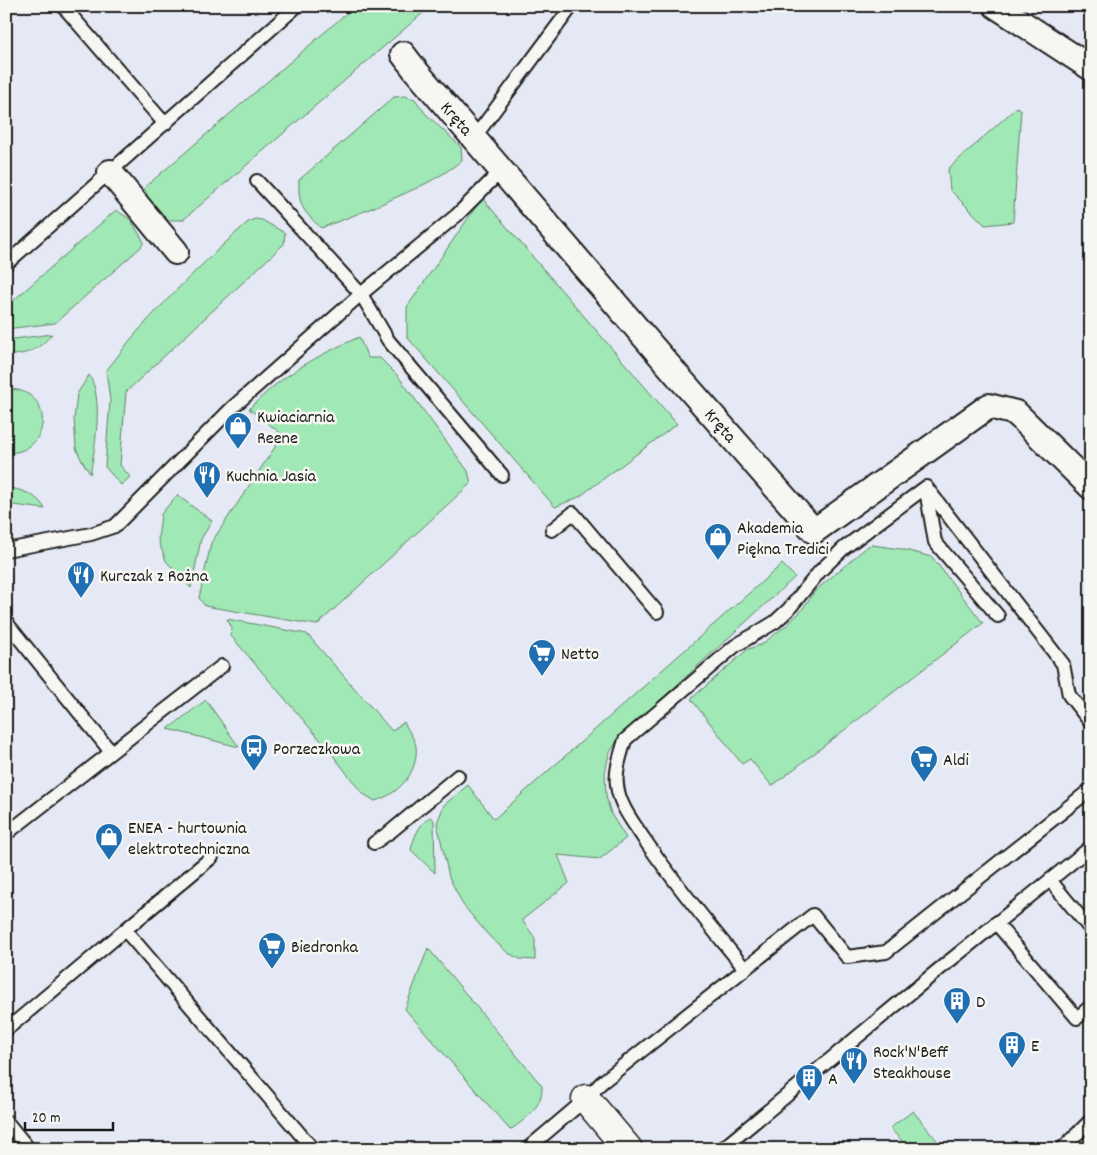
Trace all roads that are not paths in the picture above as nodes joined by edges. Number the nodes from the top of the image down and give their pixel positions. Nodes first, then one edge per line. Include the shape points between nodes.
1 (63, 6) edge
2 (297, 6) edge
3 (572, 6) edge
4 (996, 6) edge
5 (403, 54) dead end
6 (1091, 68) edge
7 (165, 124) junction
8 (474, 138) junction
9 (502, 170) junction
10 (110, 172) junction
11 (257, 181) dead end
12 (176, 252) dead end
13 (6, 264) edge
14 (361, 294) junction
15 (502, 475) dead end
16 (926, 487) junction
17 (1091, 487) edge
18 (552, 530) dead end
19 (6, 550) edge
20 (657, 612) dead end
21 (998, 616) dead end
22 (6, 622) edge
23 (222, 666) dead end
24 (1091, 722) edge
25 (111, 752) junction
26 (458, 776) dead end
27 (1091, 789) edge
28 (6, 834) edge
29 (374, 843) dead end
30 (1091, 847) edge
31 (212, 857) dead end
32 (1050, 880) junction
33 (996, 922) junction
34 (125, 930) junction
35 (1091, 930) edge
36 (744, 969) junction
37 (1091, 1006) edge
38 (6, 1030) edge
39 (586, 1099) junction
40 (1091, 1120) edge
41 (6, 1121) edge
42 (30, 1149) edge
43 (313, 1149) edge
44 (527, 1149) edge
45 (628, 1149) edge
46 (722, 1149) edge
47 (1062, 1149) edge

1 - 7 lane
2 - 7 lane
3 - 8 lane
4 - 6 street
5 - 8 street, Kręta
7 - 10 lane
8 - 9 street, Kręta
9 - 14 lane via 457,215
9 - 17 street, Kręta via 814,531 989,406 1016,413
10 - 12 street
10 - 13 lane
11 - 14 lane
14 - 15 lane via 388,340
14 - 19 lane via 233,406 115,526 91,534
16 - 21 lane via 935,542
16 - 24 lane via 1062,664 1069,695
16 - 36 lane via 844,548 775,622 735,646 625,740 617,784 626,813
18 - 20 lane via 573,513
22 - 25 lane
23 - 25 lane
25 - 28 lane
26 - 29 lane
27 - 36 lane via 886,952 847,957 813,915
30 - 32 lane
31 - 34 lane
32 - 33 lane
32 - 35 lane
33 - 37 lane via 1077,1018
33 - 46 lane
34 - 38 lane
34 - 43 lane
36 - 39 lane via 601,1083
39 - 44 lane
39 - 45 street
40 - 47 lane
41 - 42 lane

